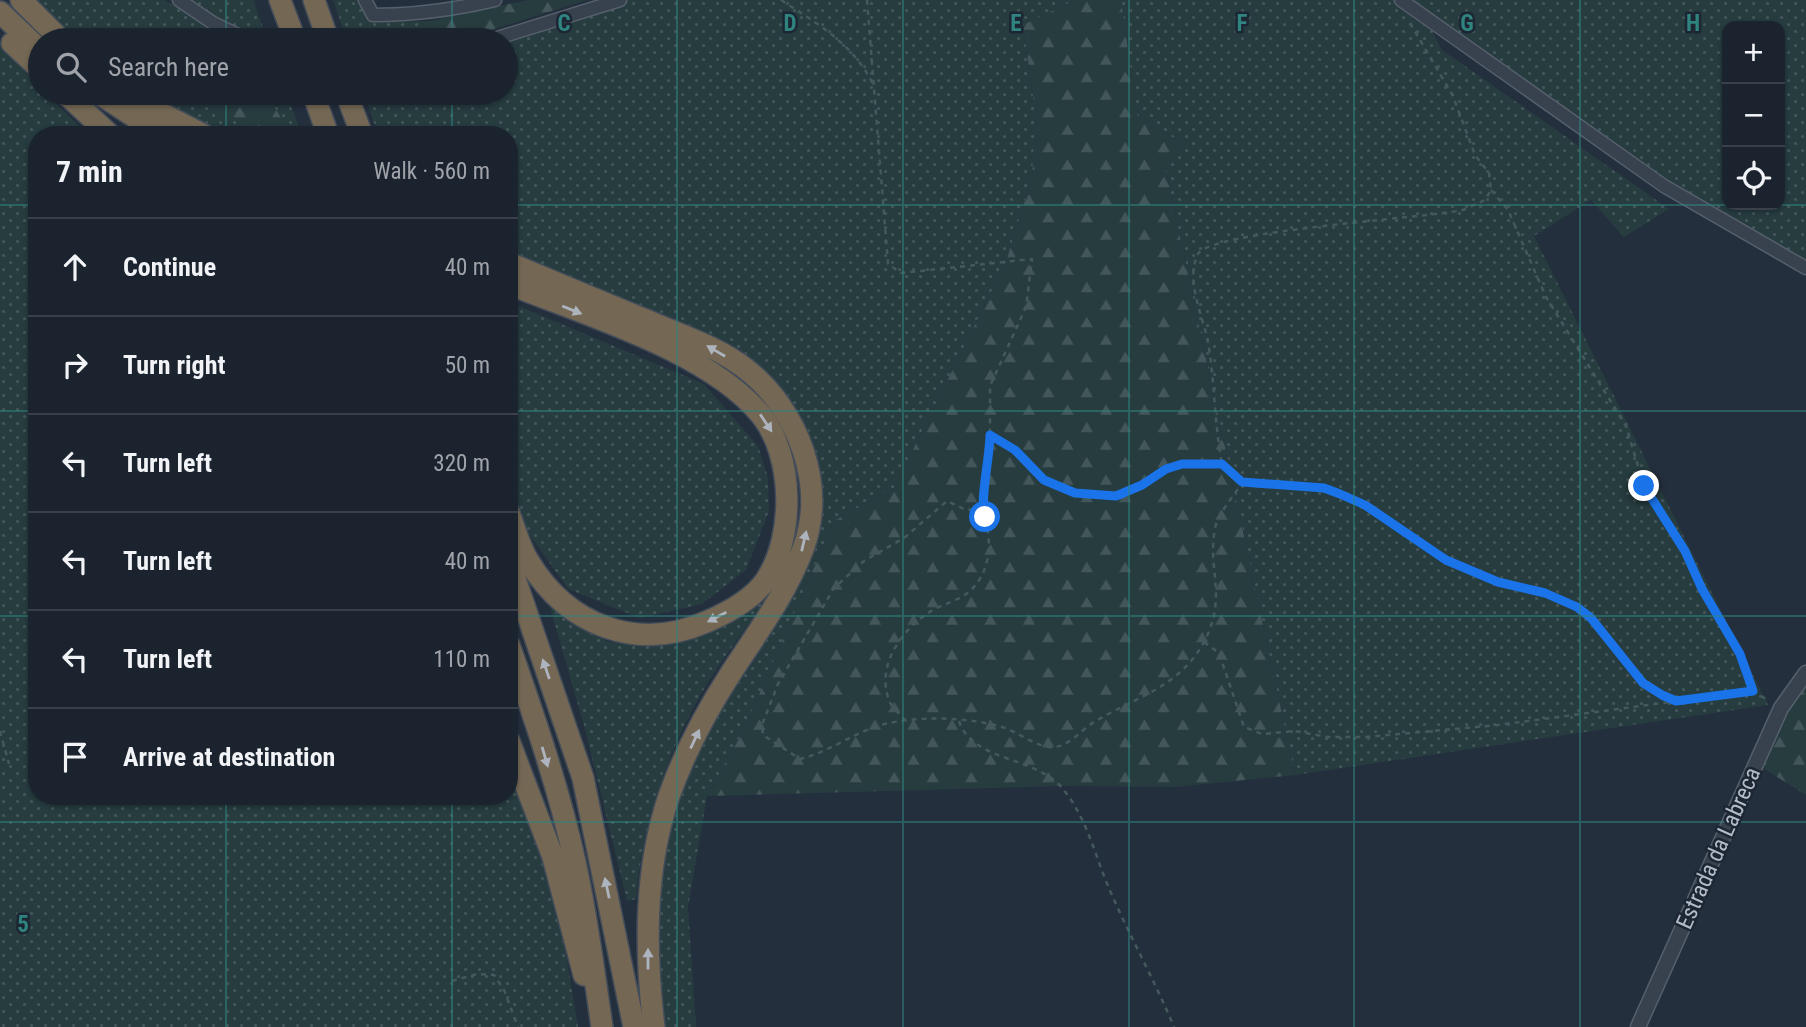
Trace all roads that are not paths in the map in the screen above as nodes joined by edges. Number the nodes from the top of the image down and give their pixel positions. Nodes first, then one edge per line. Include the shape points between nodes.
1 (21, 0) edge
2 (179, 0) edge
3 (280, 0) edge
4 (314, 0) edge
5 (321, 0) edge
6 (365, 0) edge
7 (495, 0) edge
8 (620, 0) edge
9 (1404, 6) edge
10 (0, 12) edge
11 (49, 28) edge
12 (227, 28) edge
13 (290, 28) edge
14 (324, 28) edge
15 (326, 28) edge
16 (0, 32) edge
17 (518, 32) edge
18 (28, 39) edge
19 (28, 58) edge
20 (78, 105) edge
21 (116, 105) edge
22 (148, 105) edge
23 (317, 105) edge
24 (351, 105) edge
25 (100, 126) edge
26 (148, 126) edge
27 (186, 126) edge
28 (325, 126) edge
29 (359, 126) edge
30 (518, 267) edge
31 (1806, 268) edge
32 (518, 288) edge
33 (518, 537) edge
34 (518, 587) edge
35 (518, 670) edge
36 (1806, 673) edge
37 (518, 765) edge
38 (599, 1027) edge
39 (634, 1027) edge
40 (654, 1027) edge
41 (1638, 1027) edge

1 - 11 highway
2 - 12 street
3 - 13 highway
4 - 14 highway
5 - 15 highway
6 - 7 street via 373,15 437,13
8 - 17 street
9 - 31 street via 1664,186
10 - 18 highway
16 - 19 highway
20 - 25 highway
21 - 26 highway
22 - 27 highway
23 - 28 highway
24 - 29 highway
40 -> 30 highway via 647,963 653,867 669,796 699,730 764,626 804,548 811,506 808,465 779,402 746,369 709,347
32 -> 33 highway via 694,360 724,382 760,414 777,439 789,496 779,549 766,580 744,601 681,633 622,632 573,612 548,590 527,561
39 -> 34 highway via 583,778
35 -> 38 highway via 575,860 590,939
36 - 41 street, Estrada da Labreca via 1781,708
37 - 38 highway via 553,857

